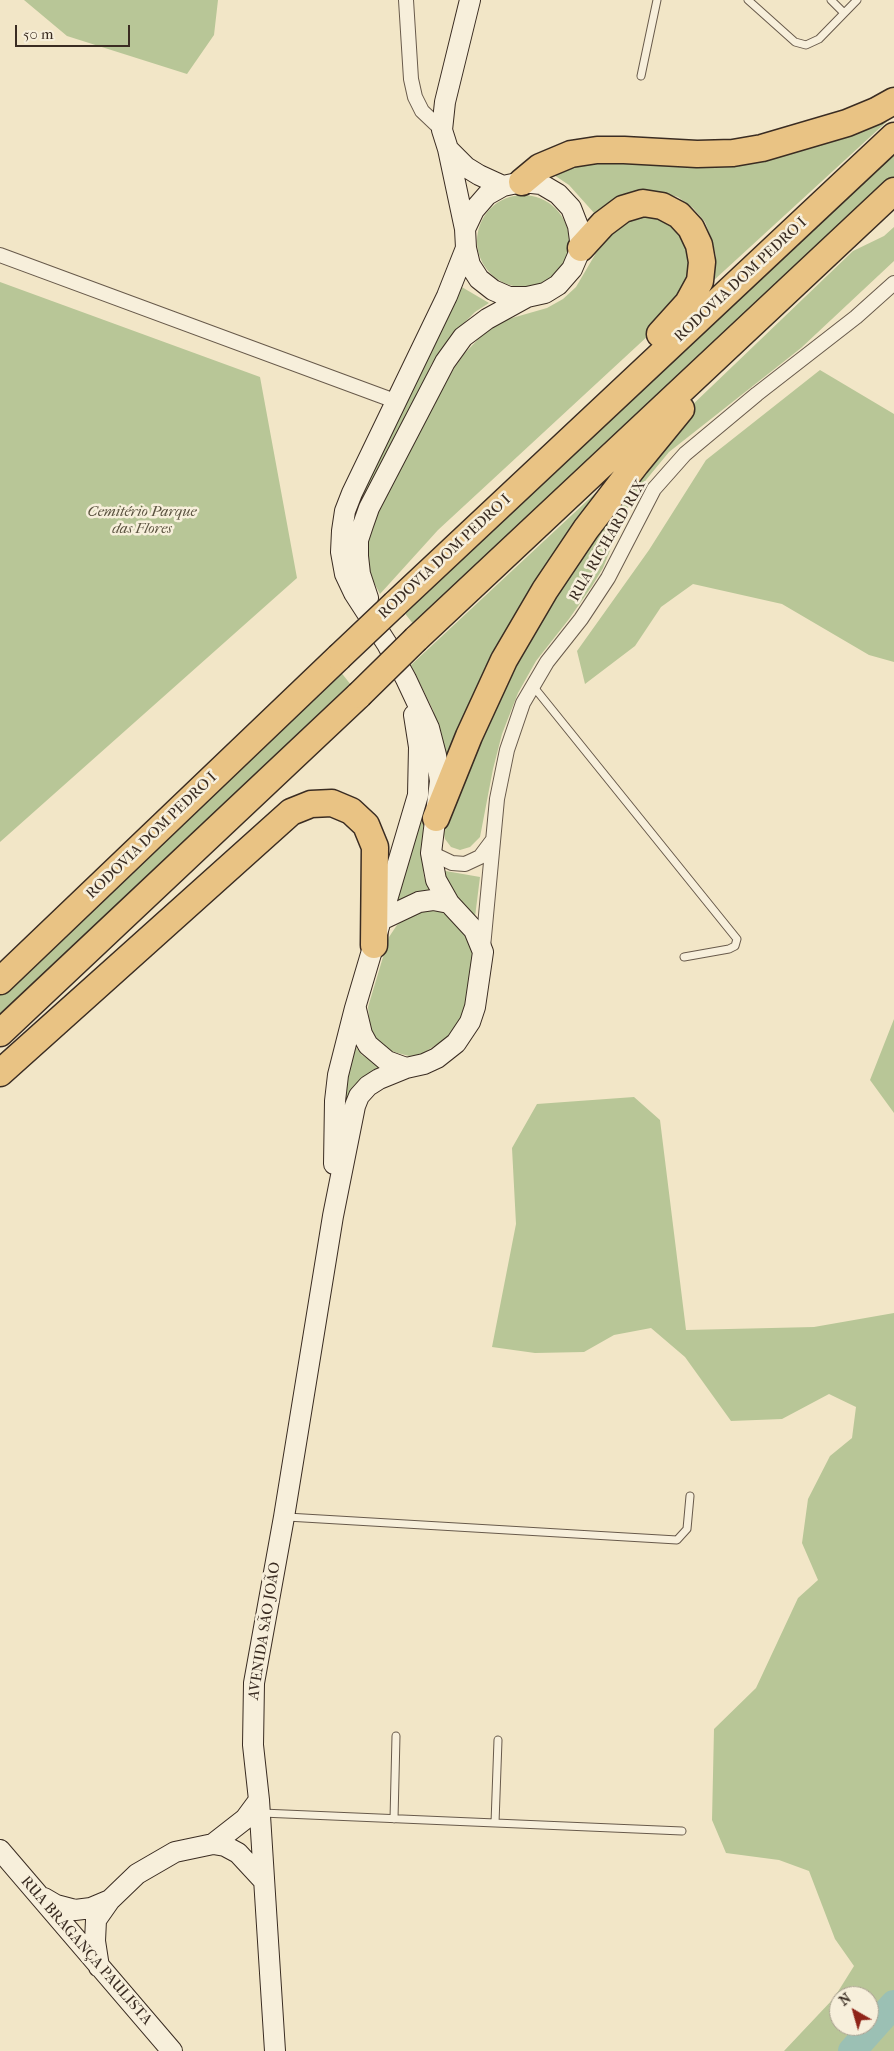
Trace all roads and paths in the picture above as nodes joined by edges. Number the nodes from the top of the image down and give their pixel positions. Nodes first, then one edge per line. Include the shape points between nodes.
1 (406, 0) edge
2 (470, 0) edge
3 (657, 0) edge
4 (748, 0) edge
5 (831, 0) edge
6 (857, 0) edge
7 (844, 13) junction
8 (641, 76) dead end
9 (894, 101) edge
10 (442, 130) junction
11 (894, 136) edge
12 (448, 149) junction
13 (512, 184) junction
14 (894, 191) edge
15 (465, 238) junction
16 (580, 248) junction
17 (0, 255) edge
18 (894, 283) edge
19 (786, 291) junction
20 (527, 298) junction
21 (395, 401) junction
22 (453, 549) junction
23 (387, 644) junction
24 (406, 679) junction
25 (533, 686) junction
26 (436, 818) junction
27 (492, 840) junction
28 (431, 853) junction
29 (449, 903) junction
30 (381, 920) junction
31 (374, 945) junction
32 (483, 952) junction
33 (684, 957) dead end
34 (0, 981) edge
35 (355, 1008) junction
36 (0, 1033) edge
37 (406, 1068) junction
38 (0, 1073) edge
39 (334, 1216) junction
40 (690, 1496) dead end
41 (284, 1517) junction
42 (396, 1736) dead end
43 (498, 1740) dead end
44 (259, 1807) junction
45 (394, 1819) junction
46 (495, 1823) junction
47 (682, 1831) dead end
48 (213, 1844) junction
49 (0, 1850) edge
50 (263, 1880) junction
51 (38, 1895) junction
52 (110, 1900) junction
53 (100, 1967) junction
54 (172, 2051) edge
55 (275, 2051) edge

1 - 10 street via 415,97 422,111
2 - 10 main road via 445,102
3 - 8 lane
4 - 7 lane via 795,42 806,45 819,39
5 - 7 lane
6 - 7 lane
9 - 13 highway via 847,123 762,148 733,153 624,150 571,154
10 - 12 main road
11 - 22 highway, RODOVIA DOM PEDRO I
12 - 13 main road via 479,175
12 - 15 main road
13 - 15 main road via 487,195 474,210
13 - 16 main road via 541,184 558,194 571,208 578,226
14 - 19 highway
15 - 20 main road via 470,265 480,279 509,297
15 - 21 main road via 447,296
16 - 20 main road via 572,269 558,285
16 - 22 highway via 623,209 643,203 662,206 679,215 691,228 702,262 700,281 672,322
17 - 21 street
18 - 25 street, RUA RICHARD RIX via 685,454 654,489 608,578
19 - 26 highway via 636,464 545,590 504,660
19 - 36 highway, bridge
20 - 23 main road via 487,319 463,337 445,362 369,508 358,540 360,574
21 - 23 main road via 345,511 341,552 345,574 354,593
22 - 34 highway, RODOVIA DOM PEDRO I, bridge
23 - 24 main road
24 - 26 main road via 424,716 436,755 440,781
24 - 30 main road via 419,747 418,795
25 - 27 street, RUA RICHARD RIX via 507,750
25 - 33 lane via 737,939 736,946 730,950
26 - 28 main road
27 - 28 street via 480,857 465,864 452,863
27 - 32 street, RUA RICHARD RIX
28 - 29 main road via 436,880
29 - 30 main road via 419,902
29 - 32 main road via 474,930
30 - 31 main road
31 - 35 main road
31 - 38 highway via 375,846 366,825 351,811 332,803 311,804 291,812
32 - 37 main road via 475,1007 464,1031 456,1043 437,1058
35 - 37 main road via 368,1045 387,1061
35 - 39 main road via 338,1075 335,1101
37 - 39 main road via 378,1079 359,1096
39 - 41 main road, AVENIDA SÃO JOÃO
40 - 41 lane via 687,1529 677,1540
41 - 44 main road, AVENIDA SÃO JOÃO via 254,1684 253,1745
42 - 45 lane
43 - 46 lane
44 - 45 lane
44 - 48 main road
44 - 50 main road, AVENIDA SÃO JOÃO
45 - 46 lane
46 - 47 lane
48 - 50 main road via 238,1853
48 - 52 main road via 175,1852 137,1874
49 - 51 main road, RUA BRAGANÇA PAULISTA
50 - 55 main road, AVENIDA SÃO JOÃO
51 - 52 main road via 74,1910 91,1908
51 - 53 main road, RUA BRAGANÇA PAULISTA
52 - 53 main road via 96,1920 95,1941
53 - 54 main road, RUA BRAGANÇA PAULISTA

